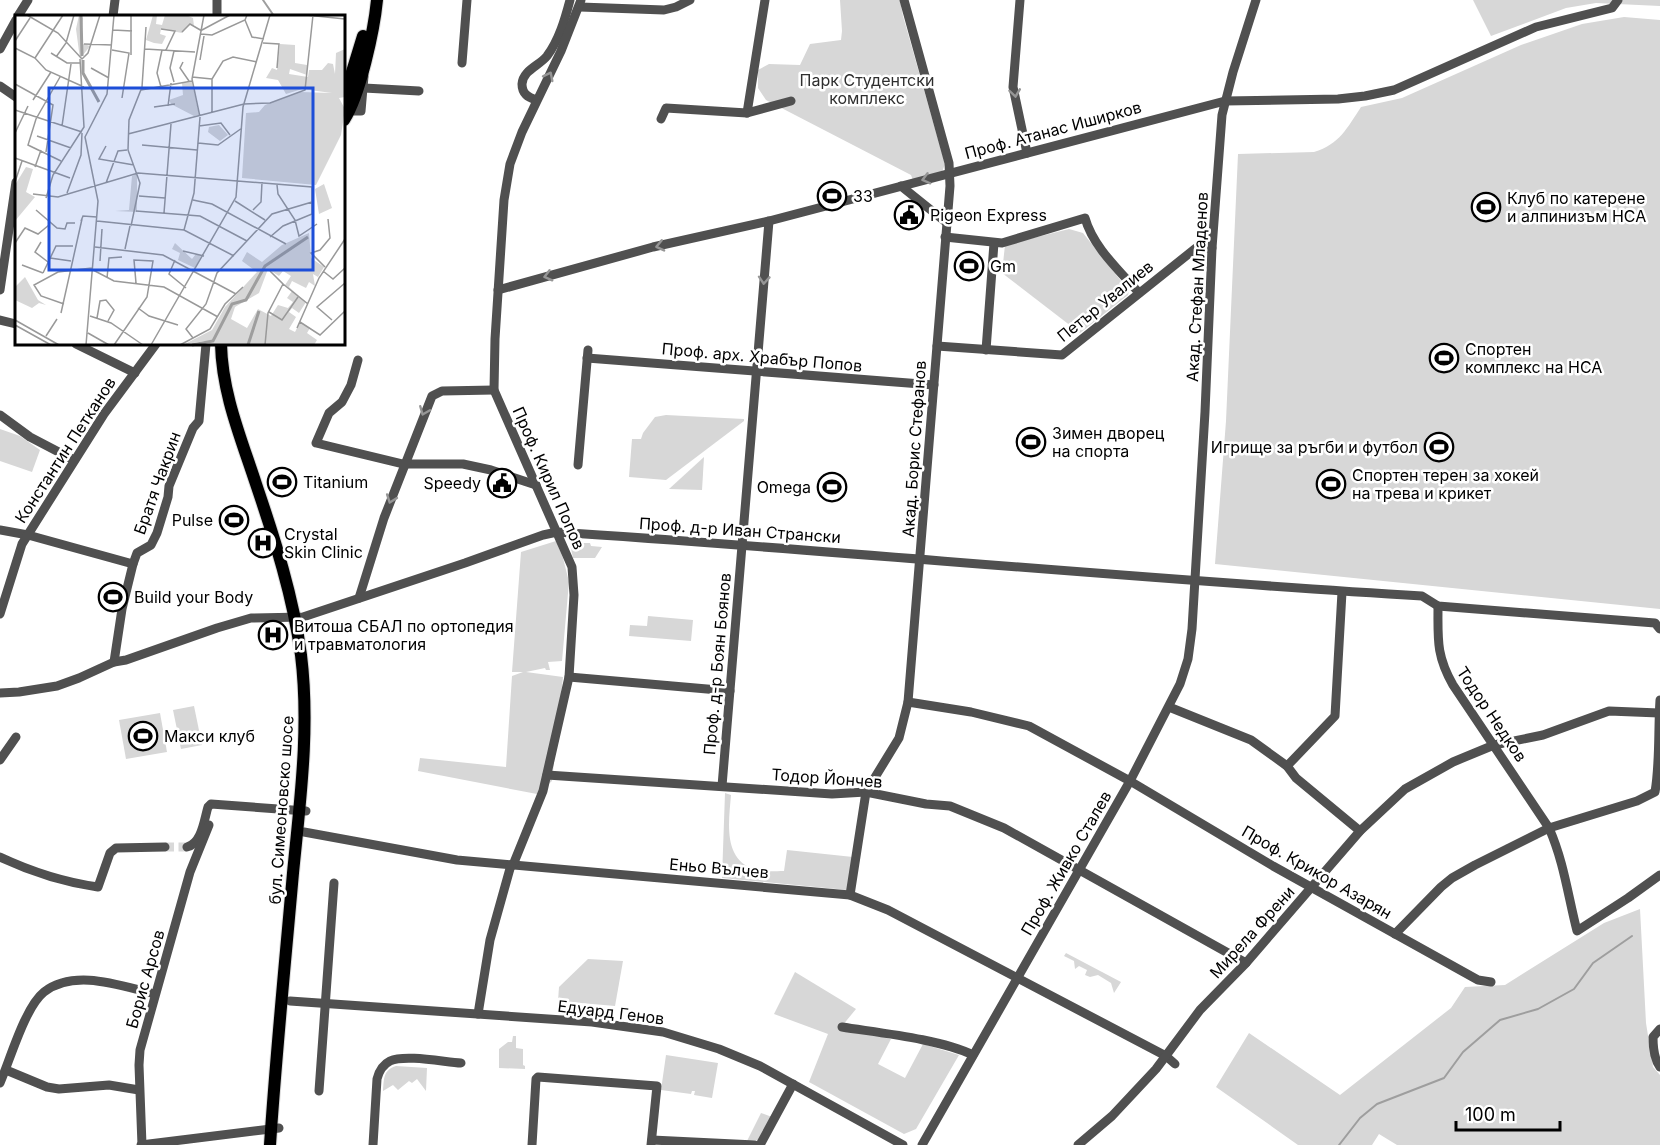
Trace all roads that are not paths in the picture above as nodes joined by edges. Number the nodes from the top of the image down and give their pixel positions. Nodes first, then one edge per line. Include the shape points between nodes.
1 (27, 0) edge
2 (115, 0) edge
3 (369, 0) edge
4 (377, 0) edge
5 (467, 0) edge
6 (570, 0) edge
7 (690, 0) edge
8 (765, 0) edge
9 (904, 0) edge
10 (1020, 0) edge
11 (1256, 0) edge
12 (580, 4) edge
13 (1615, 4) edge
14 (19, 15) edge
15 (113, 15) edge
16 (15, 22) edge
17 (0, 49) edge
18 (462, 63) dead end
19 (364, 64) junction
20 (0, 86) edge
21 (364, 88) junction
22 (419, 91) dead end
23 (345, 95) edge
24 (15, 96) edge
25 (536, 100) junction
26 (791, 101) dead end
27 (1225, 101) junction
28 (346, 112) edge
29 (747, 113) junction
30 (660, 119) dead end
31 (1027, 153) junction
32 (950, 173) junction
33 (901, 186) junction
34 (15, 200) edge
35 (0, 215) edge
36 (14, 219) edge
37 (769, 221) junction
38 (947, 223) junction
39 (945, 237) junction
40 (994, 243) junction
41 (1212, 248) junction
42 (0, 290) edge
43 (498, 290) junction
44 (1139, 293) junction
45 (0, 320) edge
46 (15, 324) edge
47 (79, 345) edge
48 (155, 345) edge
49 (206, 345) edge
50 (221, 345) edge
51 (230, 345) edge
52 (937, 346) junction
53 (987, 350) junction
54 (358, 360) dead end
55 (758, 372) junction
56 (135, 373) junction
57 (934, 385) junction
58 (495, 390) junction
59 (0, 415) edge
60 (74, 460) junction
61 (404, 464) junction
62 (578, 465) dead end
63 (536, 485) junction
64 (0, 530) edge
65 (557, 532) junction
66 (28, 535) junction
67 (742, 544) junction
68 (920, 558) junction
69 (133, 564) junction
70 (1195, 581) junction
71 (1342, 592) junction
72 (2, 594) edge
73 (359, 598) junction
74 (1438, 606) junction
75 (0, 614) edge
76 (299, 617) junction
77 (1660, 629) edge
78 (120, 661) junction
79 (569, 677) junction
80 (730, 691) junction
81 (0, 693) edge
82 (1660, 700) edge
83 (908, 702) junction
84 (1169, 707) junction
85 (1659, 713) edge
86 (16, 737) dead end
87 (1494, 745) junction
88 (0, 760) edge
89 (1287, 766) junction
90 (547, 775) junction
91 (1131, 781) junction
92 (722, 786) junction
93 (866, 792) junction
94 (303, 811) junction
95 (209, 825) dead end
96 (1550, 828) junction
97 (1360, 831) junction
98 (304, 832) junction
99 (165, 847) tunnel mouth
100 (187, 847) dead end
101 (0, 858) edge
102 (512, 865) junction
103 (1079, 871) junction
104 (1660, 875) edge
105 (334, 883) dead end
106 (1311, 888) junction
107 (850, 895) junction
108 (1395, 934) junction
109 (1246, 963) junction
110 (1018, 978) junction
111 (1491, 982) dead end
112 (151, 993) dead end
113 (290, 1002) junction
114 (324, 1003) junction
115 (478, 1014) junction
116 (842, 1027) dead end
117 (1659, 1029) edge
118 (973, 1055) junction
119 (1166, 1056) junction
120 (461, 1064) dead end
121 (1175, 1064) dead end
122 (1660, 1067) edge
123 (6, 1070) junction
124 (0, 1083) edge
125 (794, 1084) junction
126 (139, 1090) junction
127 (319, 1090) dead end
128 (274, 1139) edge
129 (652, 1142) edge
130 (142, 1145) edge
131 (374, 1145) edge
132 (532, 1145) edge
133 (755, 1145) edge
134 (760, 1145) edge
135 (903, 1145) edge
136 (922, 1145) edge
137 (1078, 1145) edge

1 - 14 street
2 - 15 street
3 - 23 main road via 364,32
4 - 19 main road
5 - 18 street
6 - 25 street via 553,47 522,83 527,96
7 - 12 street via 664,10
8 - 29 street
9 - 32 street, Акад. Борис Стефанов
10 -> 31 street via 1013,87
11 - 27 street, Акад. Стефан Младенов
25 -> 12 street, Проф. Кирил Попов
13 - 27 street, Проф. Атанас Иширков via 1536,27 1394,90 1338,99
16 - 17 street
19 - 21 street
19 - 28 main road
20 - 24 street
21 - 22 street
21 - 28 street via 361,111
25 - 43 street, Проф. Кирил Попов via 510,164
26 - 29 street
27 - 31 street, Проф. Атанас Иширков
27 - 41 street, Акад. Стефан Младенов
29 - 30 street via 666,108
31 - 32 street, Проф. Атанас Иширков
32 -> 33 street, Проф. Атанас Иширков
32 - 38 street, Акад. Борис Стефанов
33 - 37 street, Проф. Атанас Иширков
33 - 38 street
34 - 36 street
35 - 36 street
36 - 42 street
37 -> 43 street, Проф. Атанас Иширков via 653,247
37 -> 55 street, Проф. д-р Боян Боянов
38 - 39 street, Акад. Борис Стефанов
39 - 40 street
39 - 52 street, Акад. Борис Стефанов
40 - 44 street via 1085,218 1104,253
40 - 53 street
41 - 44 street, Петър Увалиев via 1196,248
41 - 70 street, Акад. Стефан Младенов
43 - 58 street, Проф. Кирил Попов
44 - 53 street, Петър Увалиев via 1062,355
45 - 46 street
47 - 56 street
48 - 56 street, Константин Петканов
49 - 69 street, Братя Чакрин via 199,421 169,486 157,533 151,545 137,553
50 - 76 main road, бул. Симеоновско шосе via 230,403
51 - 76 main road, бул. Симеоновско шосе via 232,378 285,551
52 - 53 street, Петър Увалиев
52 - 57 street, Акад. Борис Стефанов
54 - 61 street via 351,386 342,402 329,413 316,443
55 - 57 street, Проф. арх. Храбър Попов
55 - 62 street, Проф. арх. Храбър Попов via 587,354
55 - 67 street, Проф. д-р Боян Боянов
56 - 60 street, Константин Петканов
57 - 68 street, Акад. Борис Стефанов
58 -> 61 street via 436,392 428,402
58 - 63 street, Проф. Кирил Попов
59 - 60 street via 30,437
60 - 66 street, Константин Петканов
61 - 63 street via 463,464
61 -> 73 street
63 - 65 street, Проф. Кирил Попов
64 - 66 street
65 - 67 street, Проф. д-р Иван Странски
65 - 73 street, Проф. д-р Иван Странски
65 - 79 street, Проф. Кирил Попов via 572,567
66 - 69 street
66 - 72 street, Константин Петканов
67 - 68 street, Проф. д-р Иван Странски
67 - 80 street, Проф. д-р Боян Боянов
68 - 70 street, Проф. д-р Иван Странски
68 - 83 street, Акад. Борис Стефанов
69 - 78 street, Братя Чакрин via 122,609
70 - 71 street, Проф. д-р Иван Странски
70 - 84 street, Проф. Живко Сталев via 1188,659
71 - 74 street, Проф. д-р Иван Странски via 1422,596
71 - 89 street via 1335,716
72 - 75 street, Константин Петканов
73 - 76 street, Проф. д-р Иван Странски
74 - 77 street, Проф. д-р Иван Странски via 1655,623
74 - 87 street, Тодор Недков via 1438,646 1443,667
76 - 78 street, Проф. д-р Иван Странски via 251,618
76 - 94 main road, бул. Симеоновско шосе via 305,708
78 - 81 street, Проф. д-р Иван Странски via 57,686
79 - 80 street
79 - 90 street, Проф. Кирил Попов
80 - 92 street, Проф. д-р Боян Боянов
82 - 85 street
83 - 91 street, Проф. Крикор Азарян via 1029,726
83 - 93 street, Акад. Борис Стефанов via 899,738
84 - 89 street via 1251,740
84 - 91 street, Проф. Живко Сталев
85 - 87 street, Мирела Френи via 1609,711 1543,735
85 - 96 street via 1656,792
86 - 88 street
87 - 96 street, Тодор Недков
87 - 97 street, Мирела Френи via 1405,789
89 - 97 street
90 - 92 street, Тодор Йончев
90 - 102 street, Проф. Кирил Попов
91 - 103 street, Проф. Живко Сталев
91 - 106 street, Проф. Крикор Азарян
92 - 93 street, Тодор Йончев via 832,794
93 - 103 street, Тодор Йончев via 950,806 1004,828
93 - 107 street, Акад. Борис Стефанов
94 - 98 main road, бул. Симеоновско шосе
94 - 100 street via 211,804 200,836
94 - 128 main road, бул. Симеоновско шосе
95 - 126 street, Борис Арсов via 192,867 144,1036 138,1065
96 - 104 street, Тодор Недков via 1577,931
96 - 108 street via 1452,878
97 - 106 street, Мирела Френи
98 - 102 street, Еньо Вълчев via 457,860
98 - 113 main road, бул. Симеоновско шосе
99 - 101 street via 112,850 98,887 60,880
102 - 107 street, Еньо Вълчев
102 - 115 street, Проф. Кирил Попов via 490,940
103 - 109 street, Тодор Йончев
103 - 110 street, Проф. Живко Сталев
105 - 114 street
106 - 108 street, Проф. Крикор Азарян
106 - 109 street, Мирела Френи
107 - 110 street, Еньо Вълчев via 888,910
108 - 111 street, Проф. Крикор Азарян via 1478,980
109 - 119 street, Мирела Френи via 1200,1010
110 - 118 street, Проф. Живко Сталев
110 - 119 street, Еньо Вълчев
112 - 123 street via 112,983 78,980 44,992 21,1030
113 - 114 street, Едуард Генов
113 - 128 main road, бул. Симеоновско шосе
114 - 115 street, Едуард Генов
114 - 127 street
115 - 125 street, Едуард Генов via 592,1022 663,1032 719,1049
116 - 118 street
117 - 122 street via 1653,1037 1653,1048
118 - 136 street, Проф. Живко Сталев
119 - 121 street, Еньо Вълчев
119 - 137 street, Мирела Френи via 1112,1116
120 - 131 street via 403,1059 384,1064 377,1079
123 - 124 street
123 - 126 street via 59,1089 109,1085
125 - 134 street
125 - 135 street, Едуард Генов
126 - 130 street, Борис Арсов
128 - 130 street
129 - 132 street via 657,1086 538,1077
129 - 133 street

